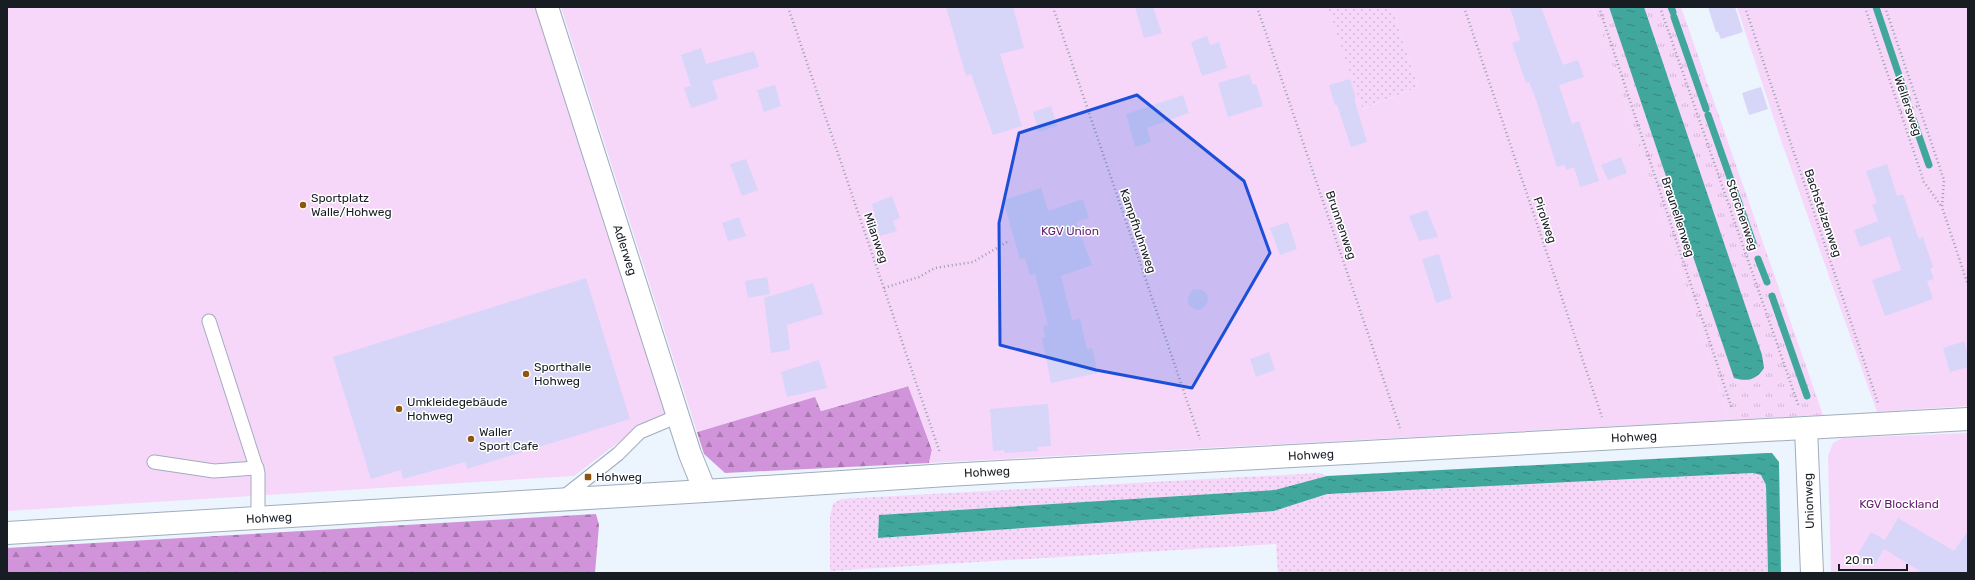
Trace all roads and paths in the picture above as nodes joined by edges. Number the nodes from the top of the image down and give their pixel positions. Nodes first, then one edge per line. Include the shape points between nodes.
1 (547, 7) edge
2 (788, 7) edge
3 (1053, 7) edge
4 (1257, 7) edge
5 (1464, 7) edge
6 (1599, 7) edge
7 (1660, 7) edge
8 (1745, 7) edge
9 (1865, 7) edge
10 (1885, 7) edge
11 (1918, 106) junction
12 (1900, 112) junction
13 (1942, 207) junction
14 (1007, 242) dead end
15 (1968, 285) edge
16 (884, 288) junction
17 (209, 321) dead end
18 (678, 416) junction
19 (1968, 419) edge
20 (1885, 424) junction
21 (1806, 428) junction
22 (1740, 432) junction
23 (1609, 439) junction
24 (1408, 450) junction
25 (1207, 461) junction
26 (154, 462) dead end
27 (257, 468) junction
28 (947, 474) junction
29 (705, 491) junction
30 (560, 500) junction
31 (258, 518) junction
32 (7, 533) edge
33 (1812, 573) edge

1 - 18 street, Adlerweg
2 - 16 path, Milanweg
3 - 25 path, Kampfhuhnweg
4 - 24 path, Brunnenweg
5 - 23 path, Pirolweg
6 - 22 path, Braunellenweg
7 - 21 path, Storchenweg
8 - 20 path, Bachstelzenweg
9 - 12 path, Wellersweg
10 - 11 path, Wellersweg
11 - 12 path
11 - 13 path, Wellersweg via 1944,180
12 - 13 path, Wellersweg via 1924,182
13 - 15 path, Wellersweg
14 - 16 path via 973,262 935,268 919,277
16 - 28 path, Milanweg
17 - 27 lane
18 - 29 street, Adlerweg
18 - 30 lane via 640,432 618,454
19 - 20 street, Hohweg
20 - 21 street, Hohweg
21 - 22 street, Hohweg
21 - 33 street, Unionweg
22 - 23 street, Hohweg
23 - 24 street, Hohweg
24 - 25 street, Hohweg
25 - 28 street, Hohweg
26 - 27 lane via 214,470
27 - 31 lane
28 - 29 street, Hohweg
29 - 30 street, Hohweg
30 - 31 street, Hohweg
31 - 32 street, Hohweg

